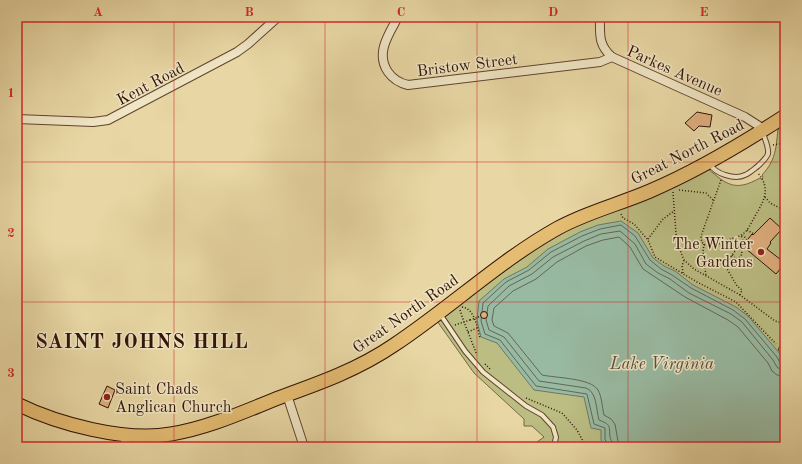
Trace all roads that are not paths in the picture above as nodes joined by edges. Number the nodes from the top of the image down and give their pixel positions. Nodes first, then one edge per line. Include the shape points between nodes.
1 (278, 17) edge
2 (398, 17) edge
3 (600, 17) edge
4 (612, 56) junction
5 (785, 116) edge
6 (17, 119) edge
7 (763, 131) junction
8 (708, 162) junction
9 (438, 312) junction
10 (785, 344) edge
11 (781, 350) road end
12 (287, 395) junction
13 (17, 404) edge
14 (126, 441) edge
15 (304, 447) edge
16 (554, 447) edge

1 - 6 street, Kent Road via 237,52 108,120 93,122
2 - 4 street, Bristow Street via 383,49 383,63 391,76 402,84 600,62
3 - 4 street, Parkes Avenue via 601,42 603,48
4 - 7 street, Parkes Avenue via 745,117
5 - 7 highway, Great North Road
7 - 8 highway, Great North Road
7 - 8 lane via 768,154 746,175 733,177 720,173 713,170
8 - 9 highway, Great North Road via 647,192 559,227 489,273
9 - 12 highway, Great North Road via 364,364
9 - 16 lane via 483,372 526,406 542,415 552,426 556,437
10 - 11 lane
12 - 14 highway, Great North Road via 179,433
12 - 15 street
13 - 14 highway, Great North Road via 53,419 102,431

